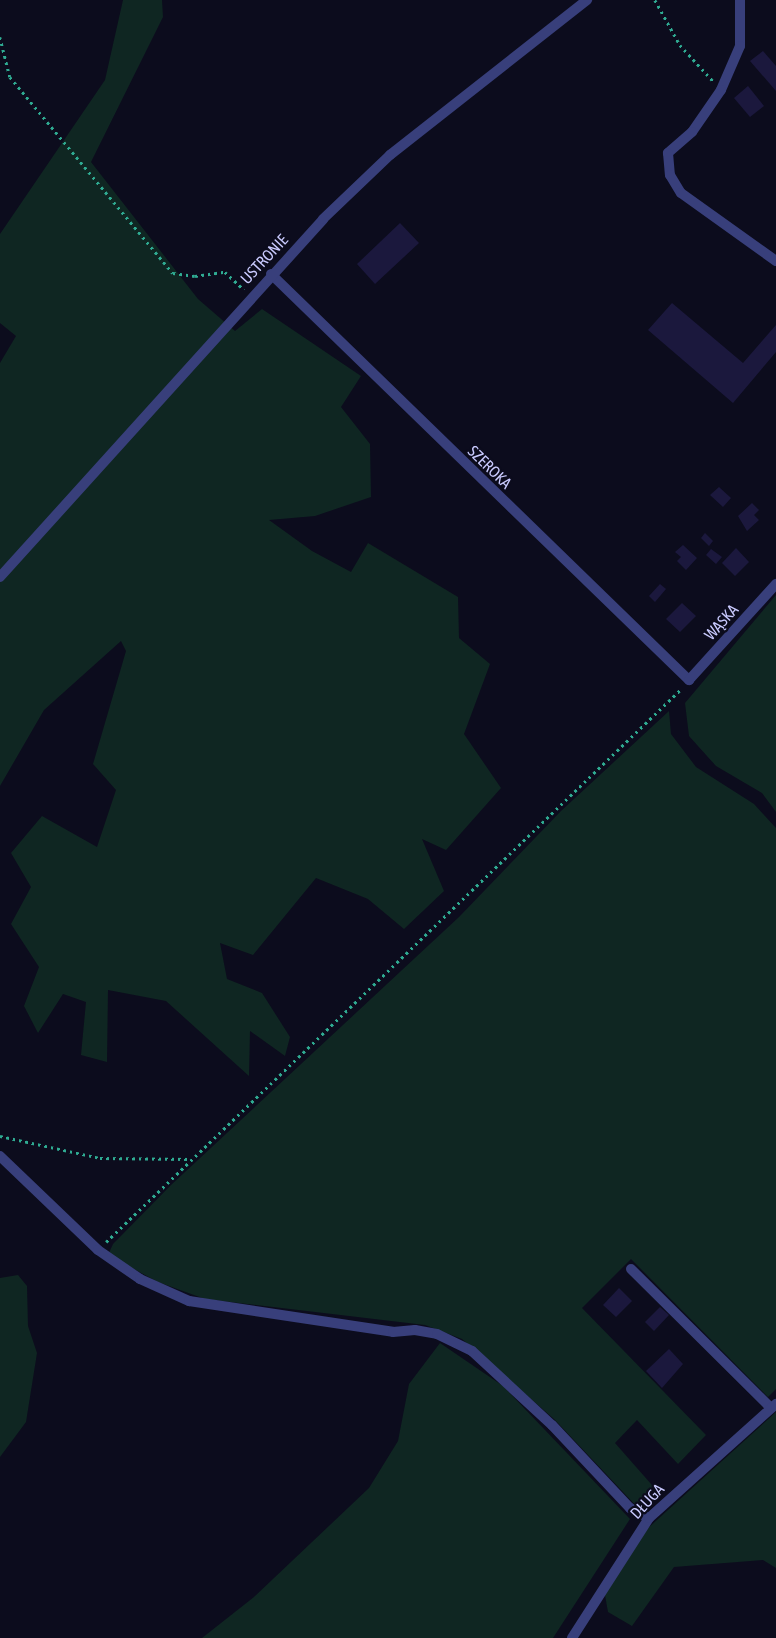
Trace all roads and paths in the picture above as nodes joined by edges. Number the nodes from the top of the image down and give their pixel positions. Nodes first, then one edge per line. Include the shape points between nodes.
1 (587, 0) edge
2 (655, 0) edge
3 (740, 0) edge
4 (0, 37) edge
5 (0, 45) edge
6 (721, 90) junction
7 (776, 261) edge
8 (271, 274) junction
9 (250, 296) junction
10 (0, 577) edge
11 (776, 584) edge
12 (689, 680) junction
13 (0, 1136) edge
14 (0, 1156) edge
15 (193, 1159) junction
16 (98, 1250) junction
17 (631, 1269) dead end
18 (774, 1406) edge
19 (649, 1518) junction
20 (572, 1638) edge

1 - 8 street, USTRONIE via 390,155
2 - 6 path via 680,45
3 - 6 street via 740,46
4 - 5 path
5 - 9 path via 10,77 34,110 100,181 173,273 195,276 225,272
6 - 7 street via 692,132 668,153 670,175 681,193
8 - 9 street, USTRONIE
8 - 12 street, SZEROKA
9 - 10 street, USTRONIE
11 - 12 street, WĄSKA
12 - 15 path via 648,725 630,736
13 - 15 path via 100,1158
14 - 16 street
15 - 16 path
16 - 19 street via 140,1279 189,1301 393,1332 422,1332 472,1351 552,1425 630,1508
17 - 18 street, DŁUGA
18 - 19 street, DŁUGA
19 - 20 street, DŁUGA

